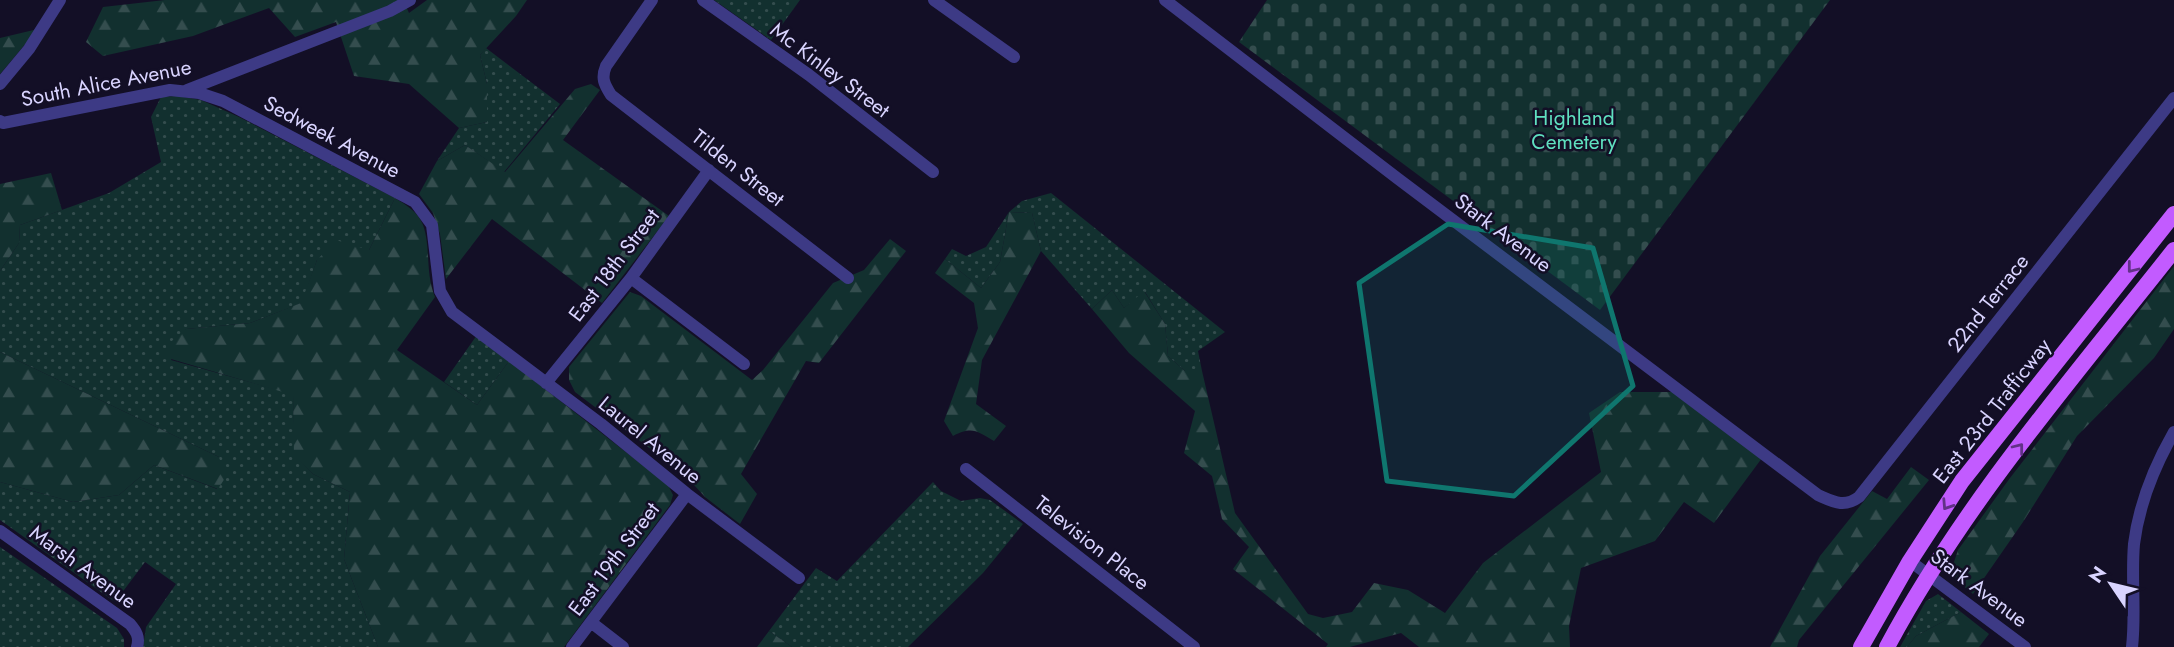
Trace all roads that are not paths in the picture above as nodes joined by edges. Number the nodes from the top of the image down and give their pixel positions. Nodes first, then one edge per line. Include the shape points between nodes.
1 (60, 0) edge
2 (410, 0) edge
3 (652, 0) edge
4 (703, 0) edge
5 (934, 0) edge
6 (1165, 0) edge
7 (1014, 57) dead end
8 (0, 84) edge
9 (183, 92) junction
10 (2174, 97) edge
11 (2, 122) edge
12 (709, 170) junction
13 (933, 172) dead end
14 (2174, 214) edge
15 (2174, 250) edge
16 (631, 278) junction
17 (848, 278) dead end
18 (744, 364) dead end
19 (546, 383) junction
20 (2174, 432) edge
21 (966, 469) dead end
22 (687, 494) junction
23 (1818, 495) joint
24 (0, 531) edge
25 (1910, 561) junction
26 (1928, 573) junction
27 (799, 578) dead end
28 (592, 623) junction
29 (138, 643) edge
30 (572, 647) edge
31 (623, 647) edge
32 (1194, 647) edge
33 (1861, 647) edge
34 (1887, 647) edge
35 (2025, 647) edge
36 (2132, 647) edge

1 - 8 street
2 - 9 street, South Alice Avenue
3 - 12 street, Tilden Street via 607,65 603,74 606,87
4 - 13 street, Mc Kinley Street
5 - 7 street
6 - 23 street, Stark Avenue
9 - 11 street, South Alice Avenue via 170,90
9 - 19 street, Sedweek Avenue via 223,101 415,202 432,225 440,291 452,312
10 - 23 street, 22nd Terrace via 1859,497 1838,504
12 - 16 street, East 18th Street
12 - 17 street, Tilden Street
14 -> 25 main road, East 23rd Trafficway via 1962,481
26 -> 15 main road, East 23rd Trafficway via 1981,496
16 - 18 street
16 - 19 street, East 18th Street
19 - 22 street, Laurel Avenue
20 - 36 street via 2155,467 2134,545
21 - 32 street, Television Place
22 - 27 street, Laurel Avenue
22 - 28 street, East 19th Street
24 - 29 street, Marsh Avenue via 130,624
25 - 26 street, Stark Avenue
25 - 33 main road, East 23rd Trafficway
26 - 34 main road, East 23rd Trafficway
26 - 35 street, Stark Avenue
28 - 30 street, East 19th Street
28 - 31 street

